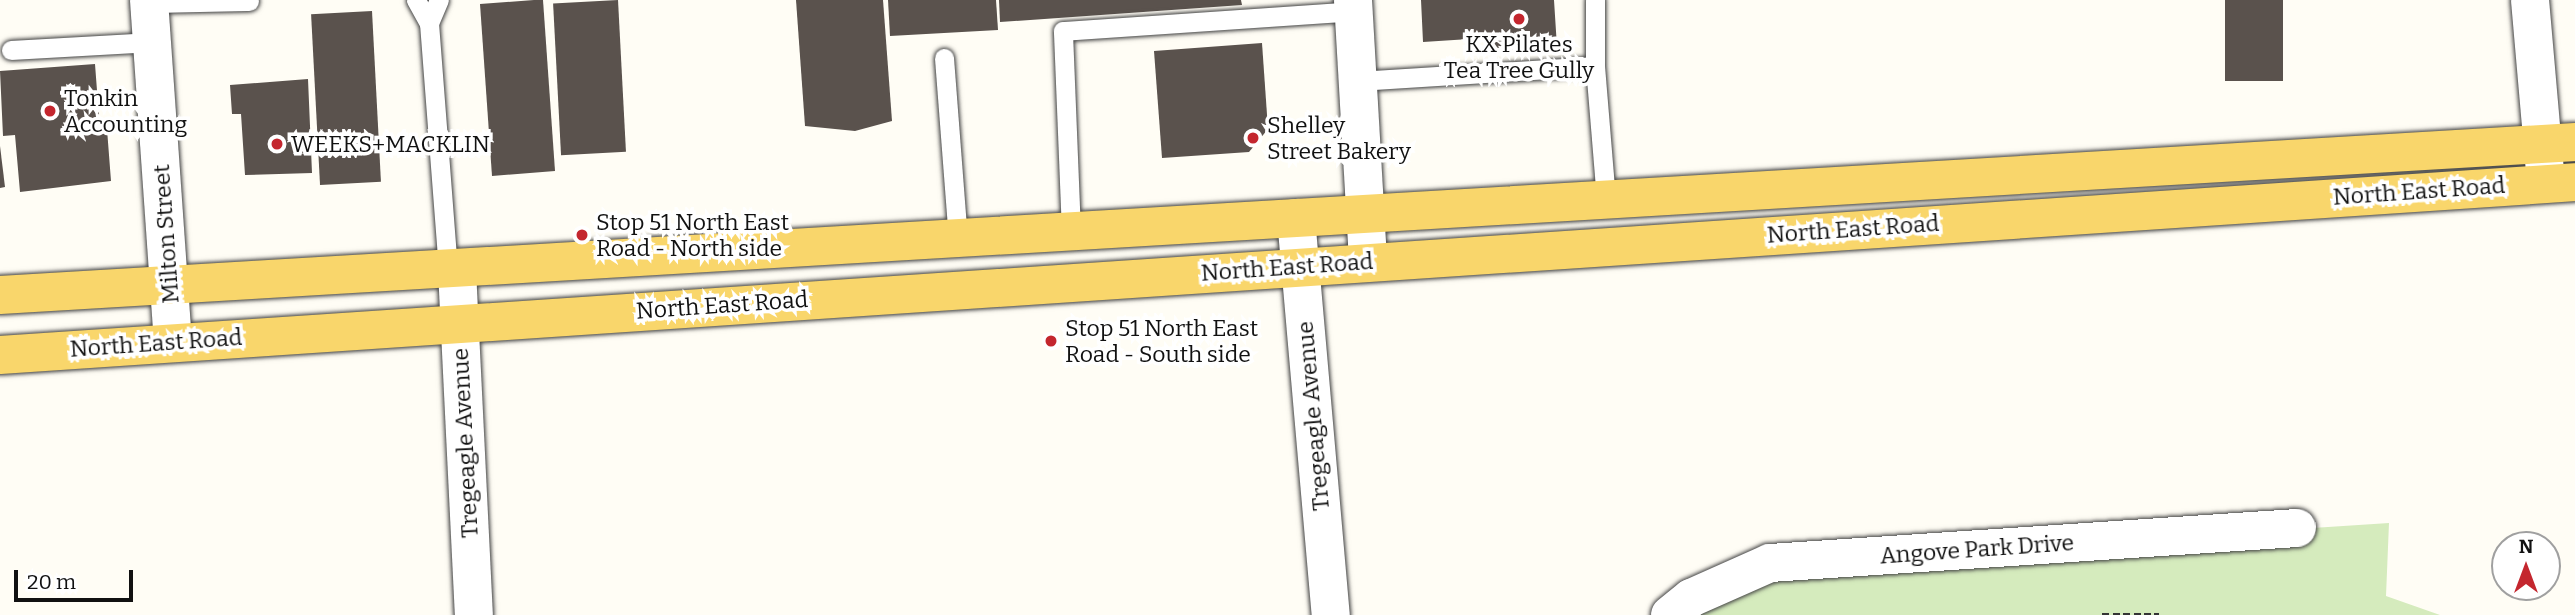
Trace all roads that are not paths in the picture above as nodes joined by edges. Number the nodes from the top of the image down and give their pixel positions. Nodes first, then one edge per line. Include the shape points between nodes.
1 (416, 0) edge
2 (439, 0) edge
3 (1595, 0) edge
4 (2530, 0) edge
5 (249, 1) edge
6 (149, 2) edge
7 (1353, 5) edge
8 (429, 23) junction
9 (152, 42) junction
10 (11, 50) dead end
11 (944, 58) dead end
12 (1595, 66) junction
13 (1359, 81) junction
14 (2559, 141) edge
15 (2561, 182) edge
16 (1606, 199) junction
17 (1368, 214) junction
18 (1296, 218) junction
19 (1071, 232) junction
20 (958, 239) junction
21 (1368, 261) junction
22 (1300, 266) junction
23 (452, 270) junction
24 (169, 286) junction
25 (0, 295) edge
26 (460, 323) junction
27 (173, 342) junction
28 (0, 355) edge
29 (2297, 527) dead end
30 (474, 615) edge
31 (1331, 615) edge
32 (1670, 615) edge

1 - 8 lane
2 - 8 lane
3 - 12 lane
4 - 14 street
5 - 6 lane
6 - 9 street, Milton Street
7 - 13 street
7 - 19 lane via 1063,31
8 - 23 lane
9 - 10 lane
9 - 24 street, Milton Street
11 - 20 lane
12 - 13 lane
12 - 16 lane
13 - 17 street
14 - 15 street
14 - 16 main road, North East Road
15 - 21 main road, North East Road
16 - 17 main road, North East Road
17 - 18 main road, North East Road
17 - 21 street
18 - 19 main road, North East Road
18 - 22 street, Tregeagle Avenue
19 - 20 main road, North East Road
20 - 23 main road, North East Road
21 - 22 main road, North East Road
22 - 26 main road, North East Road
22 - 31 street, Tregeagle Avenue
23 - 24 main road, North East Road
23 - 26 street, Tregeagle Avenue
24 - 25 main road, North East Road
24 - 27 street, Milton Street
26 - 27 main road, North East Road
26 - 30 street, Tregeagle Avenue
27 - 28 main road, North East Road
29 - 32 street, Angove Park Drive via 1770,563 1691,598

